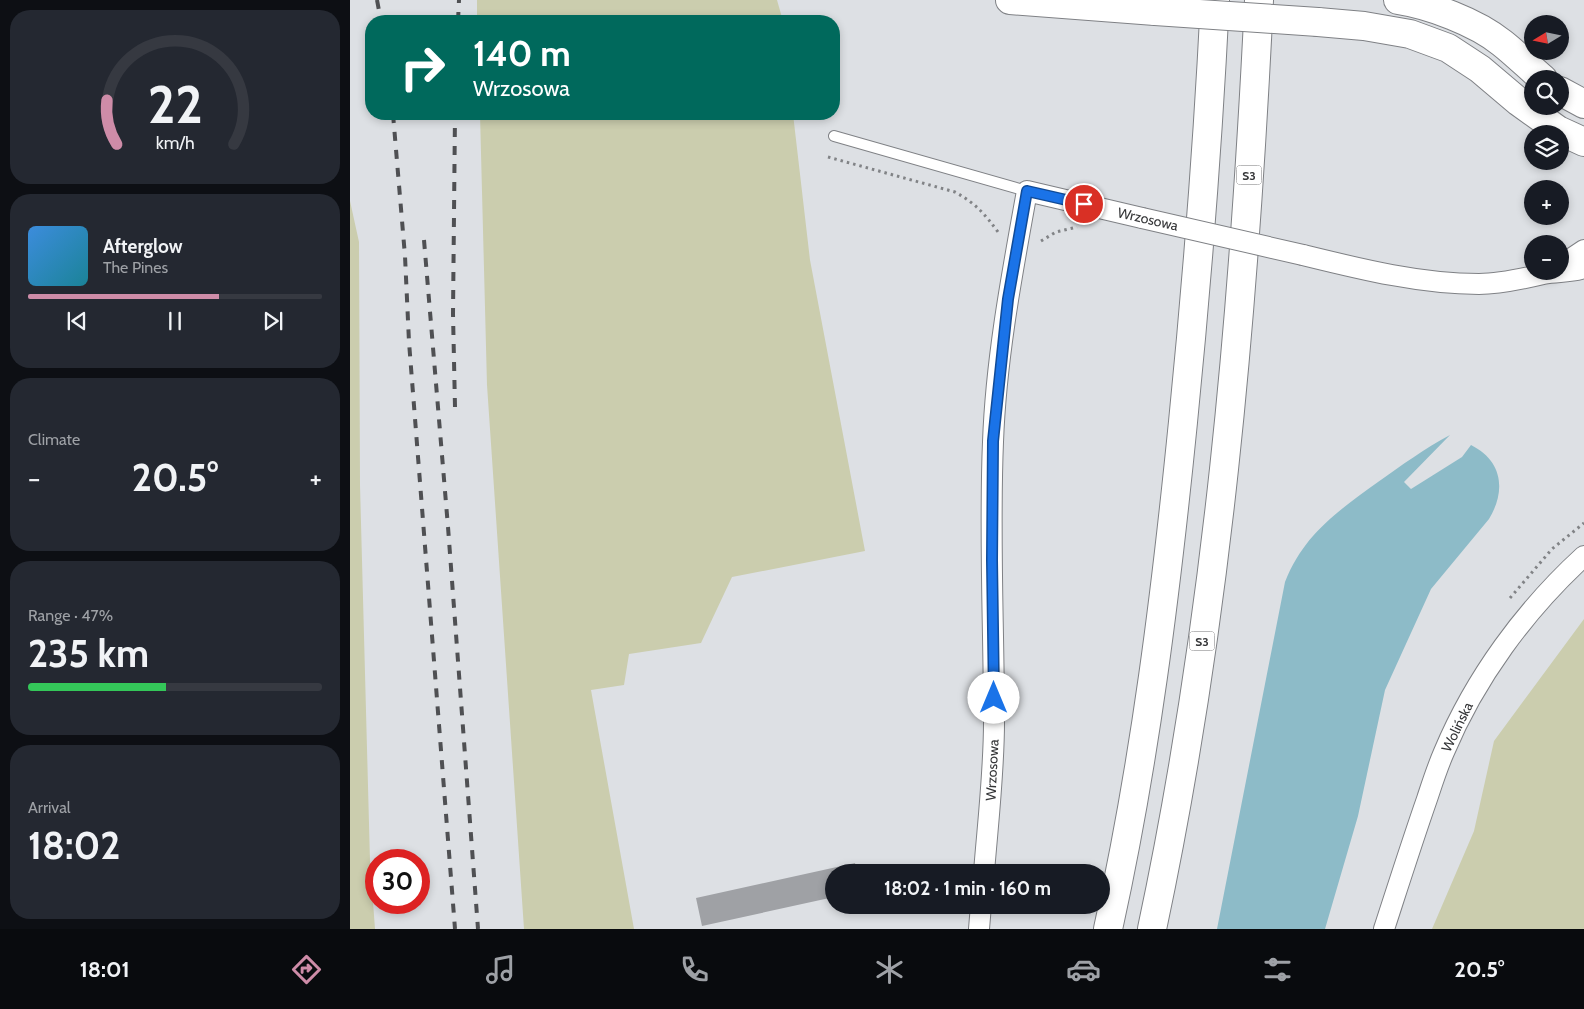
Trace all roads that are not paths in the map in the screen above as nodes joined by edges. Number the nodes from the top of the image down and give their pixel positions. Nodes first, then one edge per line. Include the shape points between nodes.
1 (1010, 0) edge
2 (1215, 0) edge
3 (1260, 0) edge
4 (1398, 0) edge
5 (1533, 70) edge
6 (1569, 96) edge
7 (1584, 104) edge
8 (834, 136) dead end
9 (1584, 142) edge
10 (1027, 191) junction
11 (1584, 250) edge
12 (1569, 259) edge
13 (1584, 268) edge
14 (1569, 271) edge
15 (1524, 276) edge
16 (1584, 556) edge
17 (985, 864) edge
18 (980, 914) edge
19 (978, 929) edge
20 (1108, 929) edge
21 (1152, 929) edge
22 (1384, 929) edge

1 - 9 highway, bridge via 1318,22 1410,34 1448,48 1558,130
2 - 20 highway via 1198,268 1173,528 1137,783
3 - 21 highway, S3 via 1242,277 1216,527 1180,790
4 - 5 highway via 1417,3 1461,19 1501,41
6 - 7 highway
8 - 10 lane
10 - 15 street, Wrzosowa, bridge via 1375,272 1440,282 1480,284
10 - 17 street, Wrzosowa via 1005,324 993,441 994,722
11 - 12 street, Wrzosowa
13 - 14 street, Wrzosowa
16 - 22 street, Wolińska via 1522,622 1490,665 1463,711 1443,753
18 - 19 street

